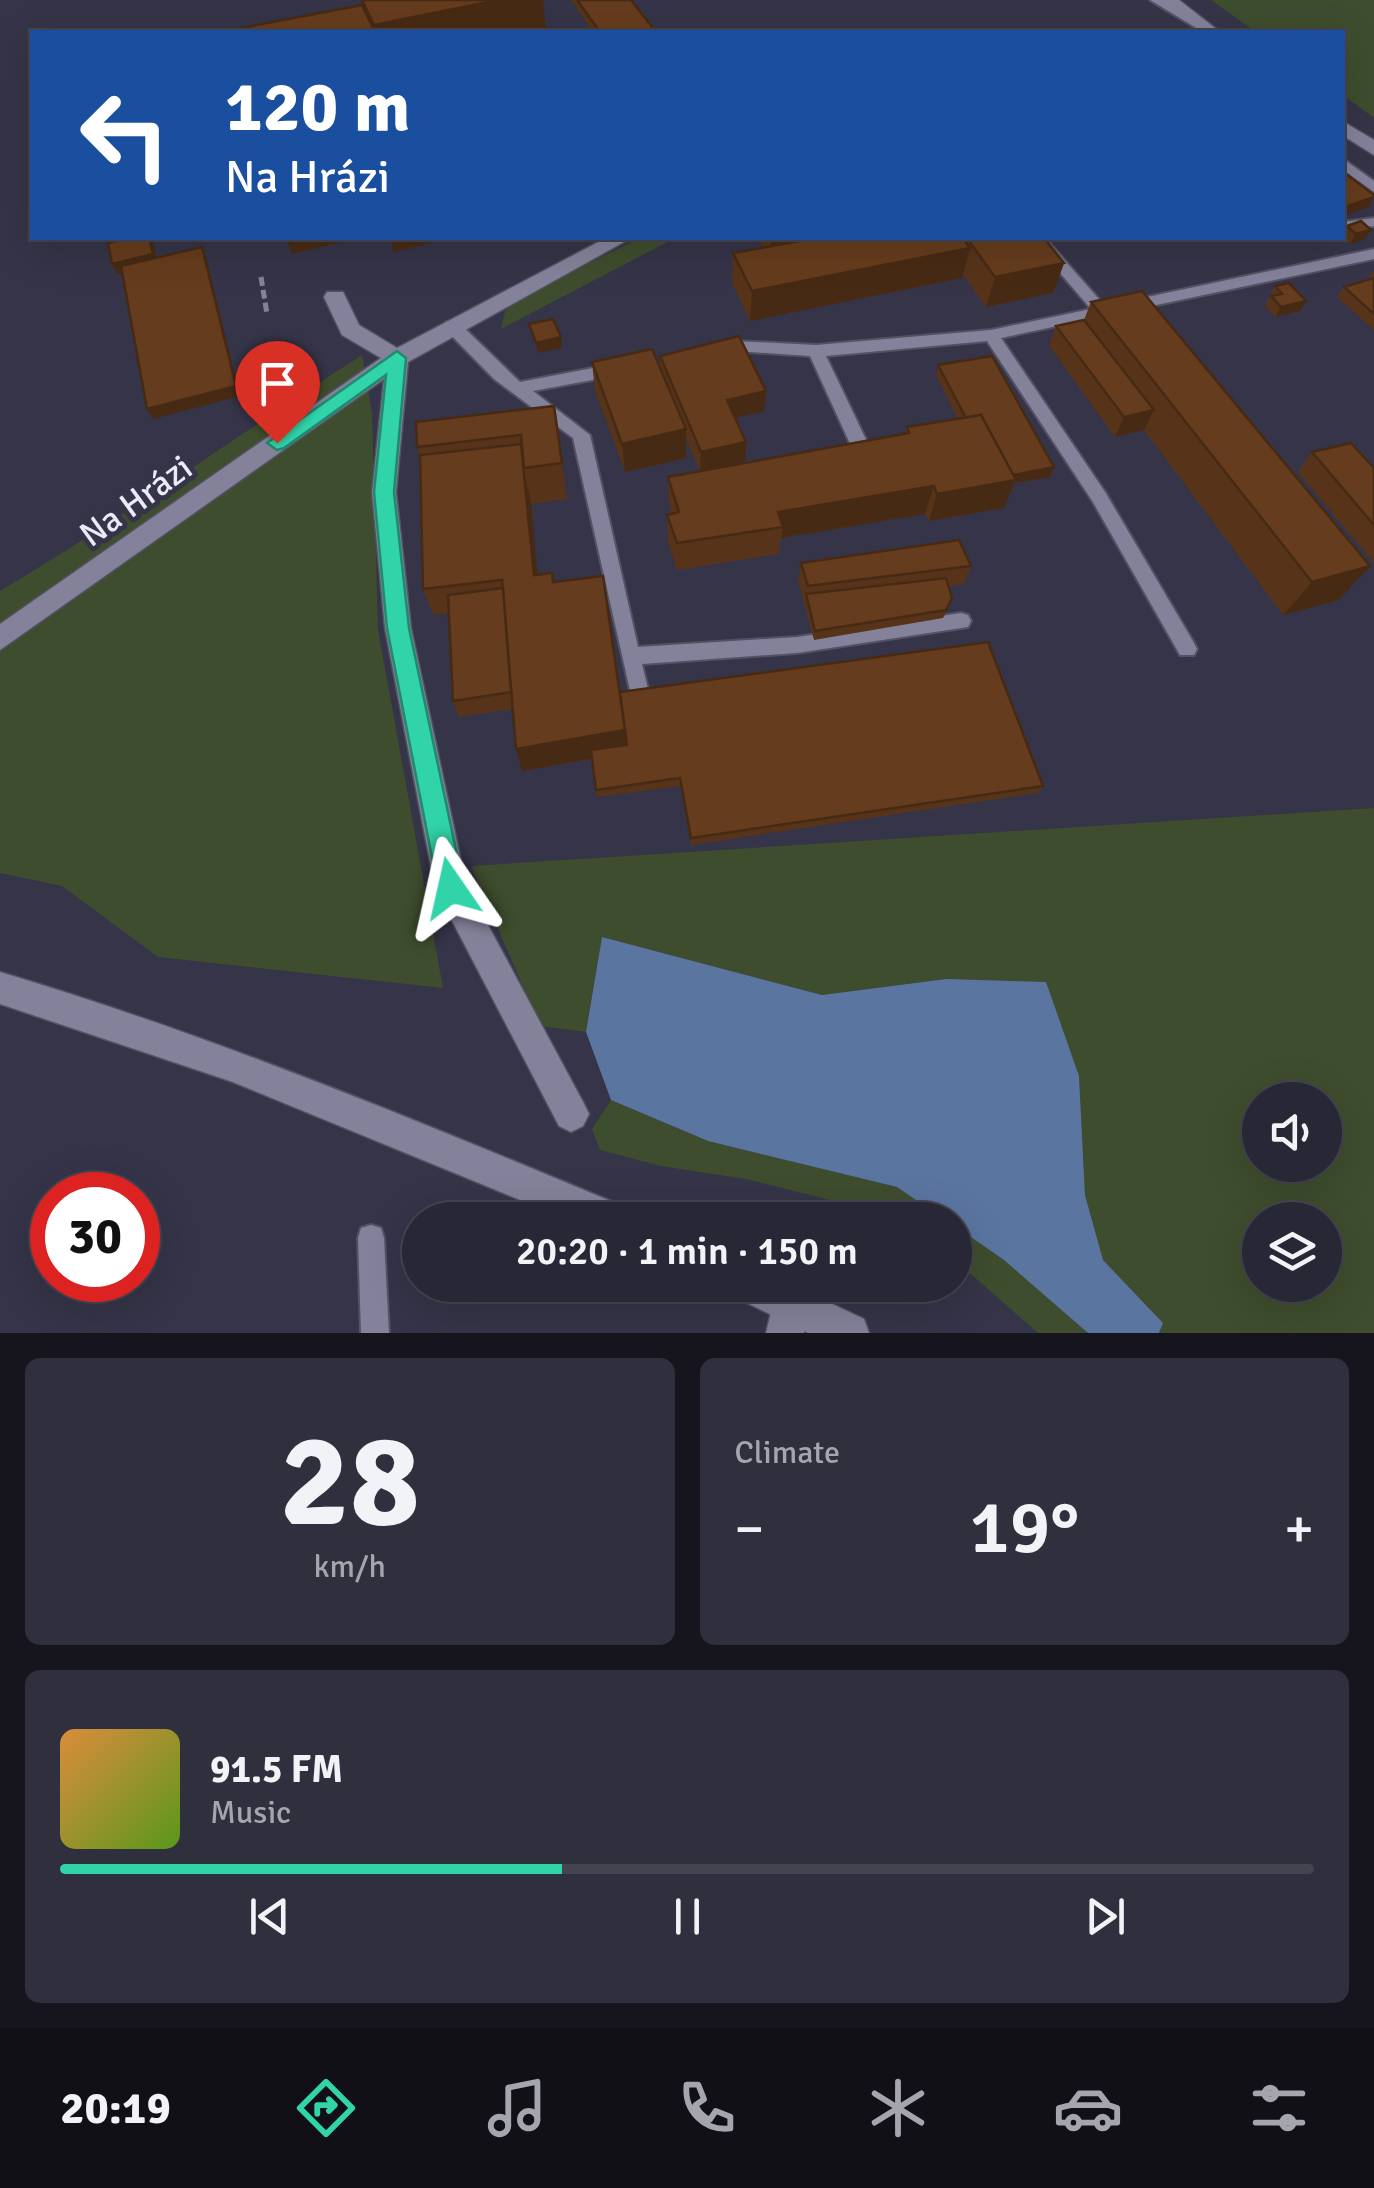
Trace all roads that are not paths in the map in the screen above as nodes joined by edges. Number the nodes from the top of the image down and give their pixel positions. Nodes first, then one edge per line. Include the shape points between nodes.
1 (1156, 0) edge
2 (1168, 0) edge
3 (1208, 30) edge
4 (1208, 30) edge
5 (1345, 128) edge
6 (1374, 149) edge
7 (1345, 164) edge
8 (1374, 188) edge
9 (1374, 222) edge
10 (1345, 226) edge
11 (617, 240) edge
12 (1039, 240) edge
13 (1374, 254) edge
14 (336, 297) dead end
15 (1103, 313) junction
16 (452, 326) junction
17 (991, 335) junction
18 (816, 351) junction
19 (700, 353) edge
20 (397, 358) junction
21 (645, 364) edge
22 (518, 388) junction
23 (861, 448) edge
24 (961, 621) dead end
25 (0, 639) edge
26 (1187, 649) dead end
27 (630, 656) junction
28 (638, 689) edge
29 (0, 988) edge
30 (571, 1114) dead end
31 (569, 1202) edge
32 (371, 1238) dead end
33 (769, 1302) edge
34 (788, 1319) edge
35 (375, 1333) edge
36 (850, 1333) edge

1 - 3 lane
2 - 4 street
5 - 6 street
7 - 8 lane
9 - 10 lane
11 - 16 street, Na Hrázi
12 - 15 lane
13 - 15 lane
14 - 20 street via 350,330
15 - 17 lane
16 - 20 street, Na Hrázi
16 - 22 lane
17 - 18 lane
17 - 26 lane via 1099,497
18 - 19 lane via 736,346
18 - 23 lane
20 - 25 street, Na Hrázi
20 - 30 street via 384,492 398,628 451,888
21 - 22 lane
22 - 27 lane via 582,435
24 - 27 lane via 796,645
27 - 28 lane
29 - 31 street via 113,1020
32 - 35 lane
33 - 34 street
34 - 36 street

